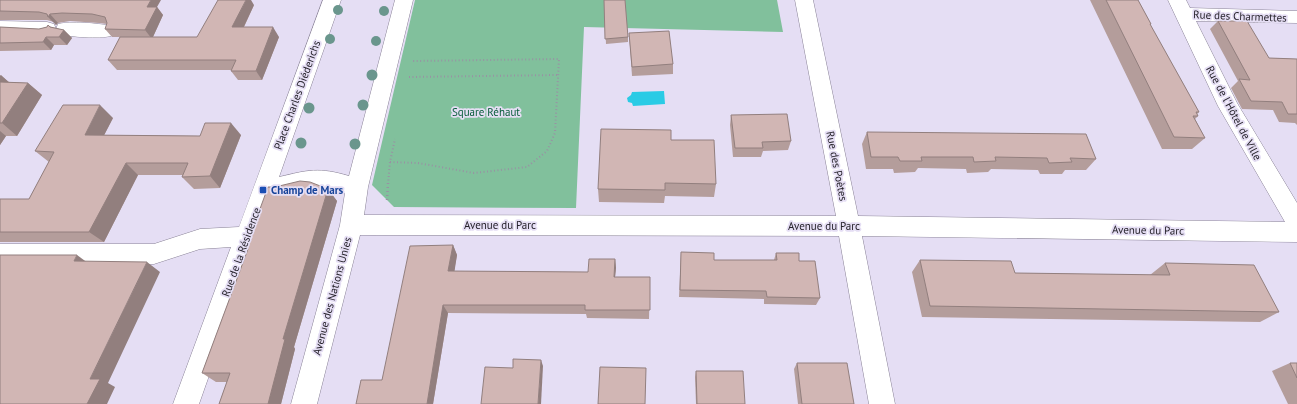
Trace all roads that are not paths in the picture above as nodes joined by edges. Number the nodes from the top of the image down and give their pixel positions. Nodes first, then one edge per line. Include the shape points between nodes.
1 (332, 0) edge
2 (404, 0) edge
3 (804, 0) edge
4 (1180, 7) edge
5 (1297, 17) edge
6 (0, 27) edge
7 (104, 31) edge
8 (357, 187) junction
9 (263, 190) junction
10 (1297, 223) edge
11 (351, 225) junction
12 (849, 226) junction
13 (1297, 232) edge
14 (246, 236) junction
15 (0, 254) edge
16 (186, 404) edge
17 (304, 404) edge
18 (882, 404) edge

1 - 9 street, Place Charles Diéderichs
2 - 8 street
3 - 12 street, Rue des Poètes
4 - 5 street, Rue des Charmettes
4 - 10 street, Rue de l'Hôtel de Ville via 1228,106
6 - 7 street
8 - 9 street via 329,179 307,179
8 - 11 street, Avenue des Nations Unies
9 - 14 street, Rue de la Résidence
11 - 12 street, Avenue du Parc
11 - 17 street, Avenue des Nations Unies
12 - 13 street, Avenue du Parc
12 - 18 street, Rue des Poètes
14 - 15 street via 200,239 154,254
14 - 16 street, Rue de la Résidence

